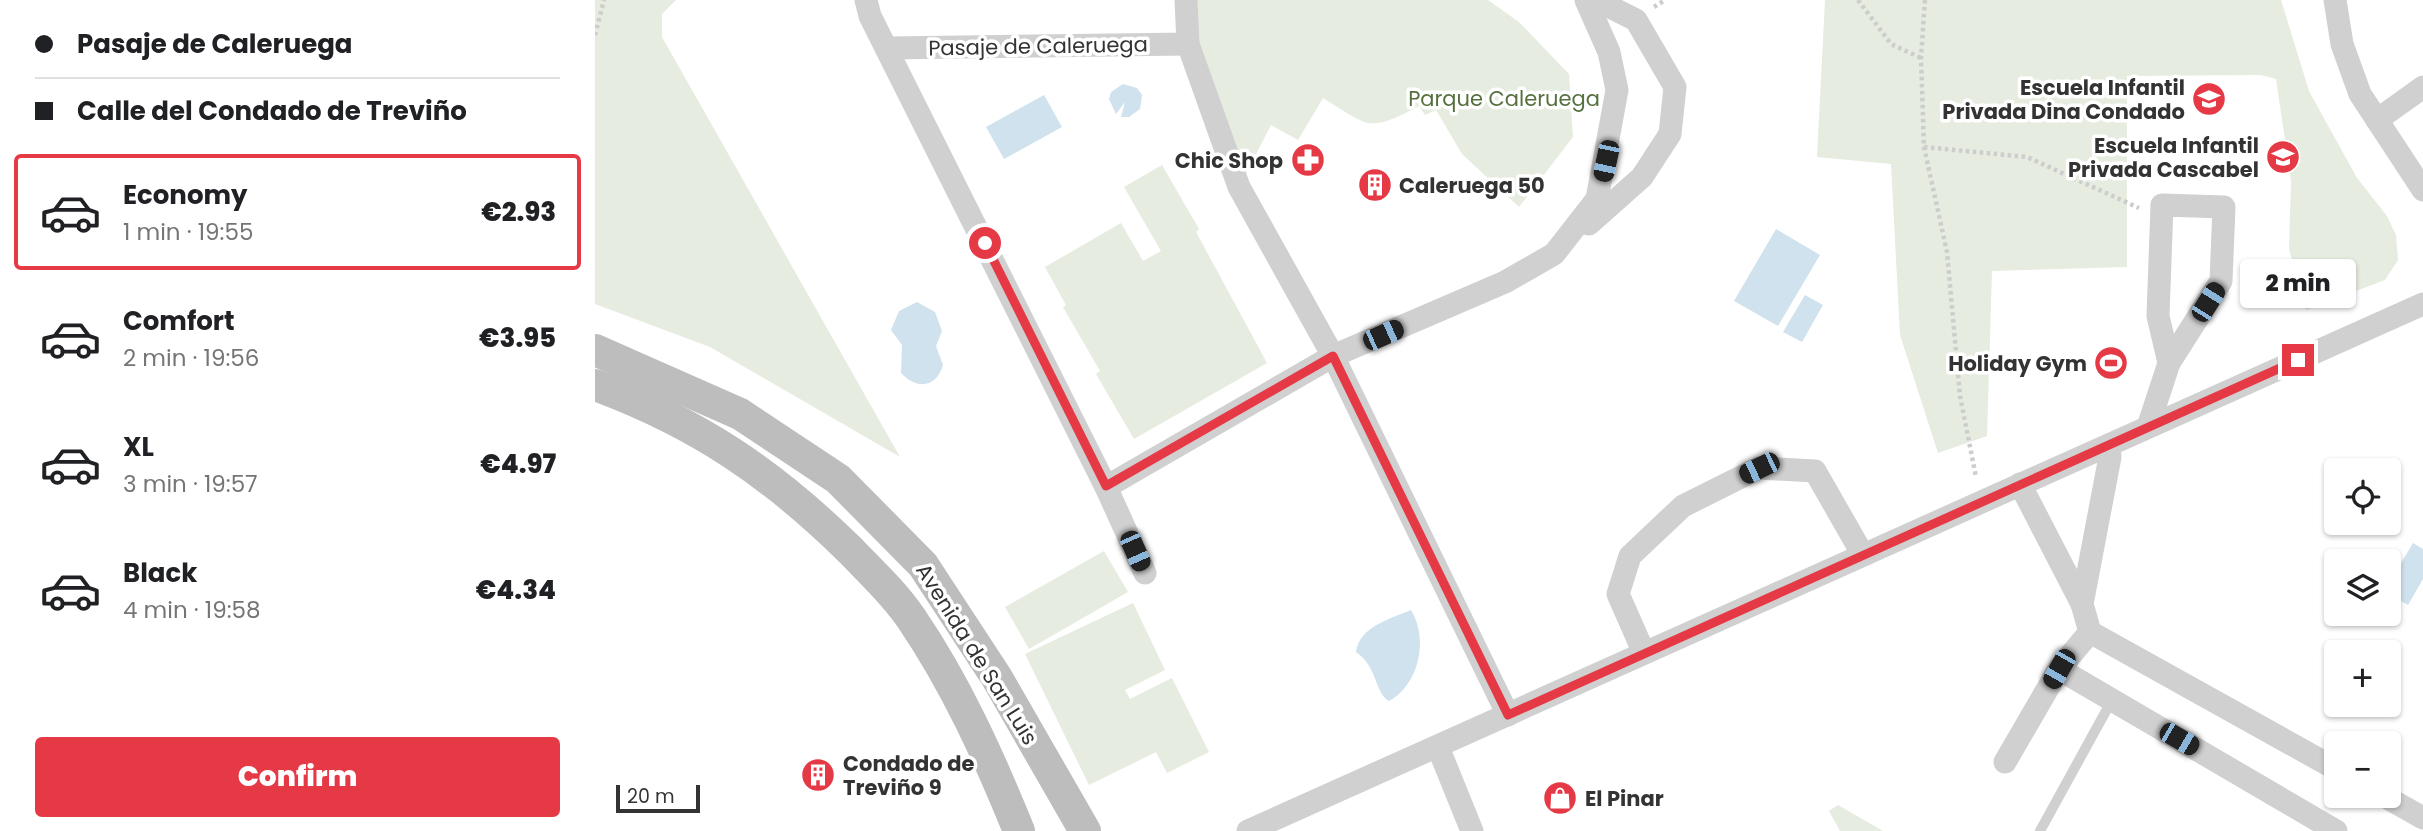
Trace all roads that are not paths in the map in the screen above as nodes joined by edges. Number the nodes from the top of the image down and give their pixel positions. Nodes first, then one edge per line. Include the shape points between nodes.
1 (866, 0) edge
2 (1186, 0) edge
3 (1586, 0) edge
4 (1596, 0) edge
5 (2335, 0) edge
6 (1188, 44) junction
7 (888, 48) junction
8 (2423, 87) edge
9 (2377, 120) junction
10 (2423, 190) edge
11 (1555, 254) junction
12 (2423, 304) edge
13 (595, 350) edge
14 (1333, 356) junction
15 (2169, 363) junction
16 (595, 385) edge
17 (2148, 427) junction
18 (2109, 445) junction
19 (2020, 484) junction
20 (1106, 486) junction
21 (1863, 555) junction
22 (1145, 573) dead end
23 (2082, 604) junction
24 (2090, 632) junction
25 (1644, 653) junction
26 (2059, 669) junction
27 (2112, 700) junction
28 (1508, 715) junction
29 (1438, 747) junction
30 (2005, 762) dead end
31 (2324, 762) edge
32 (2401, 805) edge
33 (2423, 818) edge
34 (1019, 831) edge
35 (1085, 831) edge
36 (1248, 831) edge
37 (1472, 831) edge
38 (2040, 831) edge
39 (2336, 831) edge

1 - 7 street, Pasaje de Caleruega
2 - 6 street
3 - 11 street via 1609,51 1617,90 1597,200
4 - 11 street via 1636,20 1675,87 1670,134 1642,177
5 - 9 street via 2360,94
6 - 7 street, Pasaje de Caleruega
6 - 14 street via 1239,187
7 - 20 street, Pasaje de Caleruega
8 - 9 street
9 - 10 street
11 - 14 street via 1505,282
12 - 17 street
13 - 35 street, Avenida de San Luis via 740,414 838,479 923,565 997,678
14 - 20 street
14 - 28 street
15 - 15 street via 2158,316 2162,205 2224,207 2221,281
15 - 17 street
16 - 34 street, Avenida de San Luis via 638,401 723,445 803,503 889,589 959,696
17 - 18 street
18 - 19 street
18 - 23 street
19 - 21 street
19 - 23 street
20 - 22 street, Pasaje de Caleruega
21 - 25 street
21 - 25 street via 1815,471 1759,468 1683,506 1630,556 1618,594
23 - 24 street
24 - 26 street
24 - 31 street
25 - 28 street
26 - 27 street
26 - 30 street
27 - 38 lane
27 - 39 street
28 - 29 street
29 - 36 street
29 - 37 street
32 - 33 street

